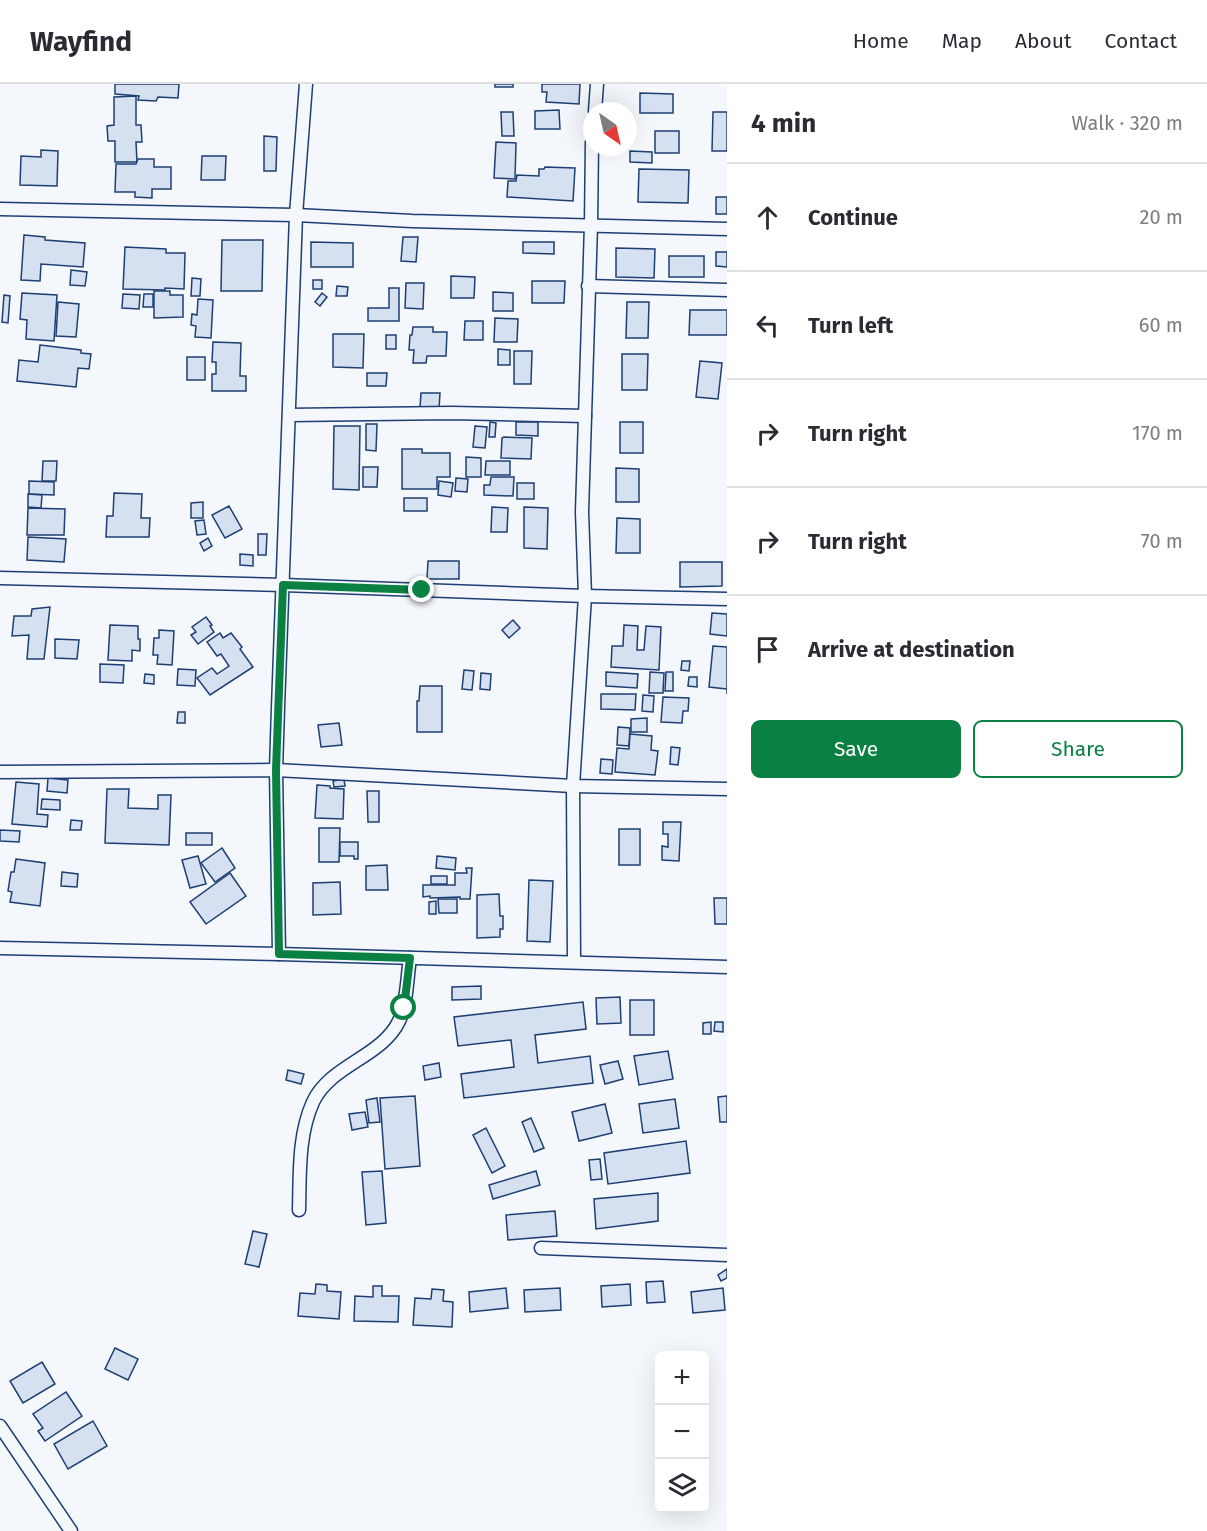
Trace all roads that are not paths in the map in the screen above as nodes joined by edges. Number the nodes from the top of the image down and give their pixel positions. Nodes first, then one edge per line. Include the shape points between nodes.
1 (306, 84) edge
2 (597, 84) edge
3 (596, 102) edge
4 (592, 156) edge
5 (0, 209) edge
6 (296, 215) junction
7 (591, 225) junction
8 (727, 229) edge
9 (588, 286) junction
10 (727, 290) edge
11 (290, 415) junction
12 (585, 416) junction
13 (0, 578) edge
14 (283, 585) junction
15 (585, 596) junction
16 (727, 599) edge
17 (276, 770) junction
18 (0, 772) edge
19 (573, 786) junction
20 (727, 789) edge
21 (0, 948) edge
22 (279, 954) junction
23 (410, 958) junction
24 (574, 962) junction
25 (727, 967) edge
26 (299, 1210) dead end
27 (541, 1248) dead end
28 (727, 1256) edge
29 (0, 1426) edge
30 (71, 1531) edge

1 - 6 street
2 - 3 street
4 - 7 street
5 - 6 street
6 - 7 street
6 - 11 street
7 - 8 street
7 - 9 street
9 - 10 street
9 - 12 street
11 - 12 street via 452,412
11 - 14 street
12 - 15 street
13 - 14 street
14 - 15 street
14 - 17 street
15 - 16 street
15 - 19 street
17 - 18 street
17 - 19 street
17 - 22 street
19 - 20 street
19 - 24 street
21 - 22 street
22 - 23 street
23 - 24 street
23 - 26 street via 404,1008 391,1034 324,1084 313,1101 302,1134
24 - 25 street
27 - 28 street
29 - 30 street

